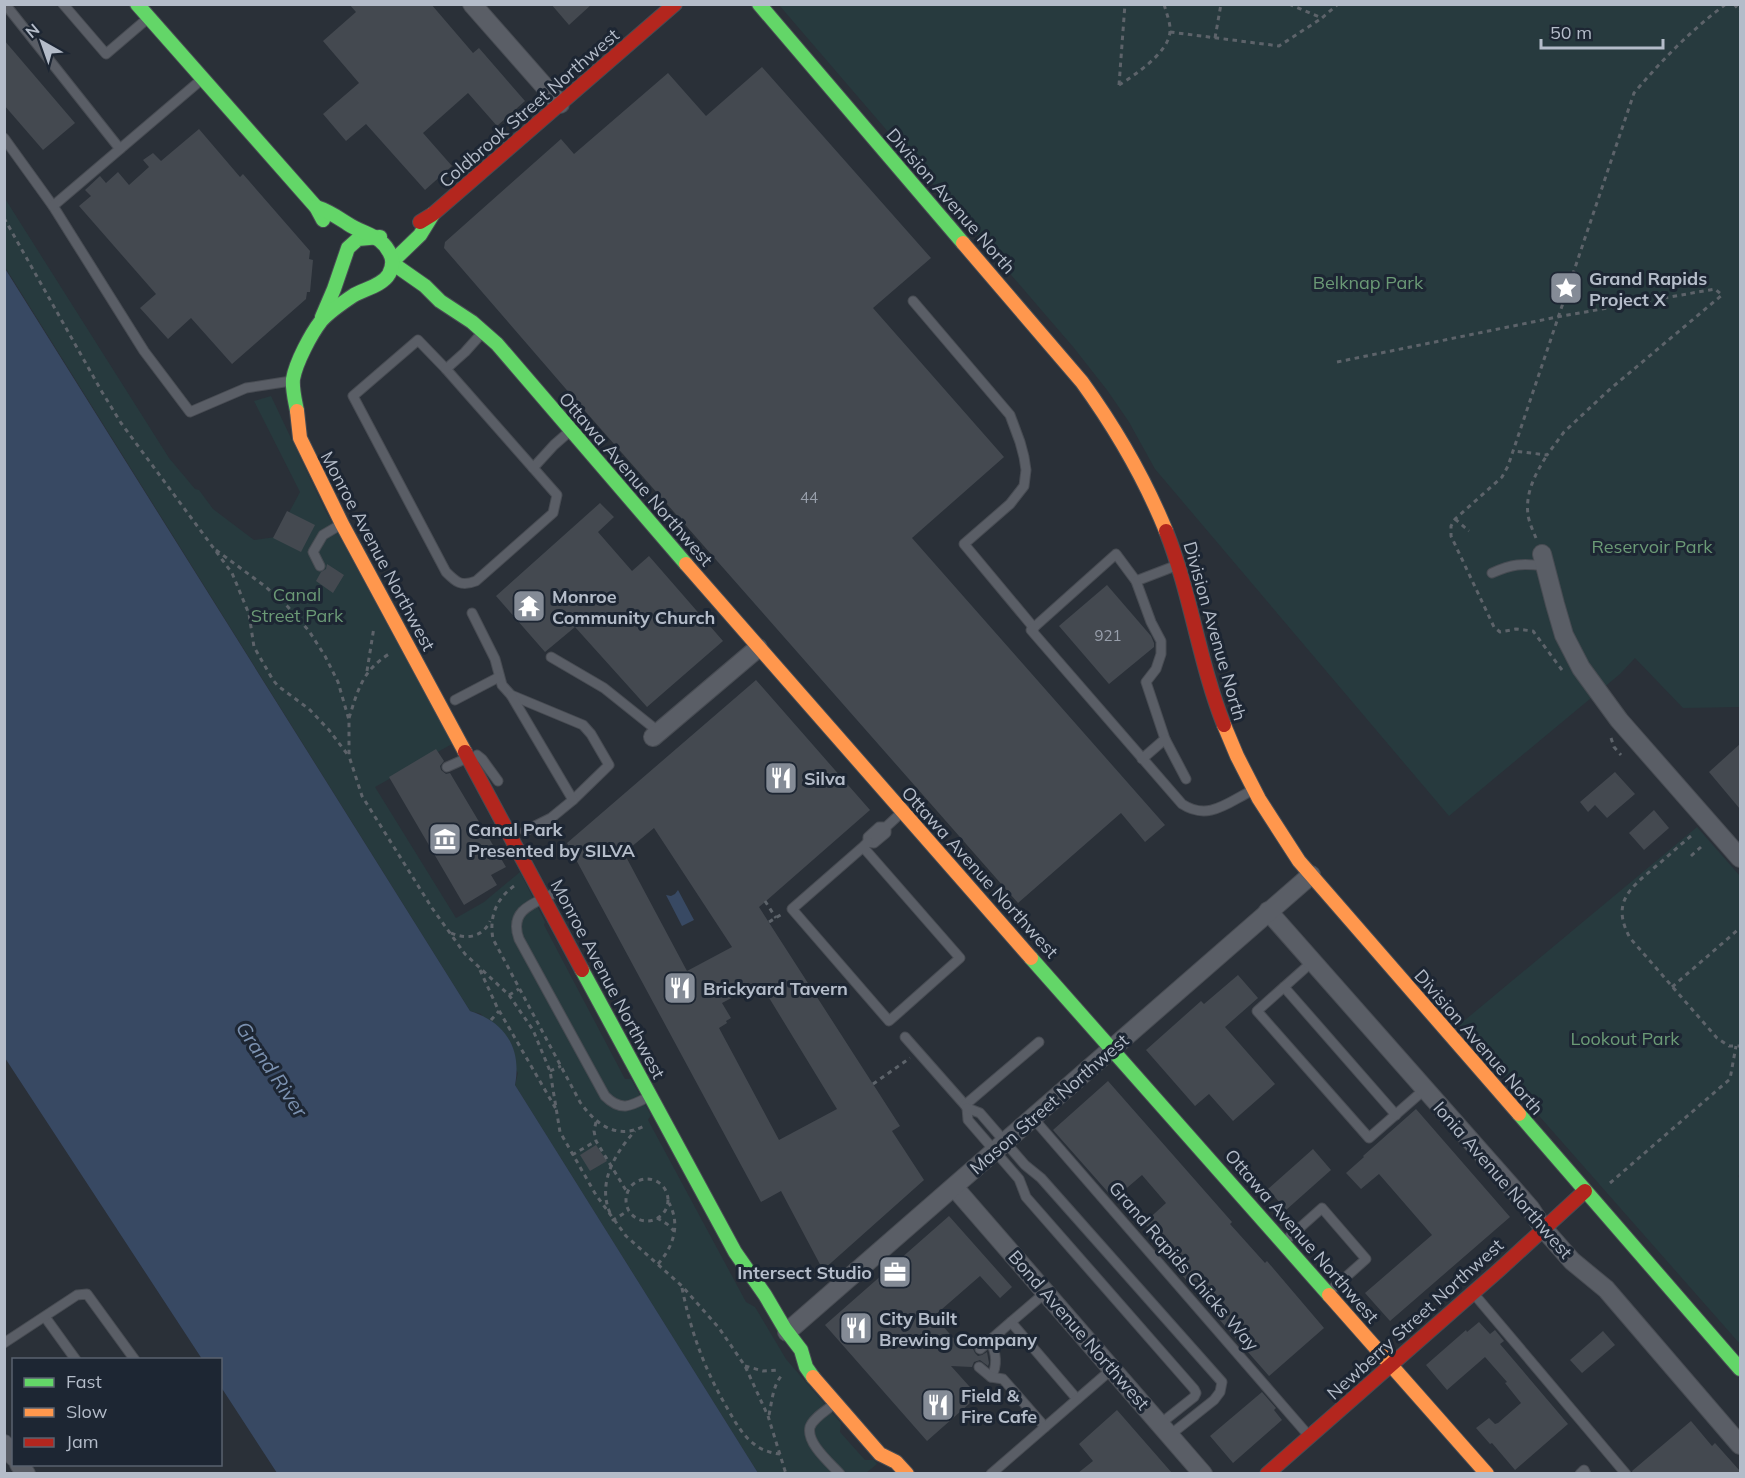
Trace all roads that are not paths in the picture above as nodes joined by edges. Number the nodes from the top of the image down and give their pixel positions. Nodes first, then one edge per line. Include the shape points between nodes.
1 (5, 4) edge
2 (63, 4) edge
3 (137, 4) edge
4 (472, 4) edge
5 (675, 4) edge
6 (759, 4) edge
7 (149, 18) junction
8 (203, 79) junction
9 (560, 104) junction
10 (4, 138) edge
11 (120, 149) junction
12 (53, 206) junction
13 (316, 207) junction
14 (433, 214) junction
15 (410, 226) dead end
16 (392, 234) dead end
17 (373, 237) junction
18 (344, 260) junction
19 (393, 261) junction
20 (374, 285) junction
21 (394, 290) dead end
22 (416, 297) dead end
23 (440, 301) junction
24 (913, 301) dead end
25 (320, 322) junction
26 (484, 332) junction
27 (446, 369) junction
28 (293, 381) junction
29 (299, 413) junction
30 (313, 431) dead end
31 (570, 431) junction
32 (533, 468) junction
33 (342, 524) junction
34 (308, 538) dead end
35 (318, 544) junction
36 (1543, 560) joint
37 (1178, 565) junction
38 (320, 566) dead end
39 (1492, 573) dead end
40 (1136, 581) junction
41 (472, 613) dead end
42 (1034, 628) junction
43 (758, 648) junction
44 (551, 657) dead end
45 (499, 677) junction
46 (511, 695) junction
47 (455, 700) dead end
48 (656, 734) joint
49 (1166, 739) junction
50 (477, 740) dead end
51 (468, 757) junction
52 (1142, 759) junction
53 (447, 767) dead end
54 (1186, 778) dead end
55 (501, 786) joint
56 (1253, 790) junction
57 (573, 800) junction
58 (903, 812) junction
59 (525, 831) dead end
60 (866, 845) junction
61 (1740, 858) edge
62 (1311, 875) junction
63 (554, 893) junction
64 (1268, 911) junction
65 (1312, 962) junction
66 (1284, 987) junction
67 (905, 1037) dead end
68 (1039, 1042) dead end
69 (1113, 1048) junction
70 (1425, 1089) junction
71 (650, 1096) junction
72 (966, 1107) junction
73 (1396, 1115) junction
74 (1033, 1119) junction
75 (1000, 1147) junction
76 (711, 1175) dead end
77 (697, 1182) junction
78 (954, 1187) junction
79 (1585, 1191) junction
80 (1543, 1228) junction
81 (1283, 1242) junction
82 (753, 1253) dead end
83 (1046, 1292) junction
84 (1328, 1293) junction
85 (1473, 1293) junction
86 (769, 1300) junction
87 (45, 1317) junction
88 (1011, 1322) junction
89 (787, 1332) junction
90 (990, 1340) junction
91 (4, 1342) edge
92 (980, 1349) dead end
93 (801, 1350) junction
94 (75, 1358) edge
95 (134, 1358) edge
96 (819, 1363) dead end
97 (1391, 1365) junction
98 (980, 1368) dead end
99 (1112, 1369) junction
100 (1740, 1369) edge
101 (992, 1377) junction
102 (1077, 1399) junction
103 (835, 1403) junction
104 (1045, 1427) junction
105 (1165, 1429) junction
106 (1310, 1436) junction
107 (891, 1444) dead end
108 (1740, 1444) edge
109 (899, 1469) edge
110 (840, 1473) edge
111 (991, 1473) edge
112 (1203, 1473) edge
113 (1267, 1473) edge
114 (1487, 1473) edge
115 (1580, 1473) edge
116 (1586, 1473) edge
117 (1626, 1473) edge

1 - 11 lane
2 - 7 lane via 106,54
3 - 7 main road
4 - 9 street
5 - 9 main road, Coldbrook Street Northwest
6 - 37 main road, Division Avenue North via 1082,382 1139,470
7 - 8 main road
8 - 11 lane
8 - 13 main road
9 - 14 main road, Coldbrook Street Northwest
10 - 12 lane
11 - 12 lane
12 - 28 lane via 144,351 190,412 246,388
13 - 17 main road
13 - 18 main road
14 - 15 main road, Coldbrook Street Northwest
14 - 19 main road, Coldbrook Street Northwest via 420,235
16 - 17 main road
17 - 18 main road via 354,242
17 - 19 main road via 386,244
18 - 20 main road via 352,280
18 - 25 main road, Monroe Avenue Northwest
19 - 20 main road, Monroe Avenue Northwest via 386,278
19 - 23 main road, Ottawa Avenue Northwest
20 - 21 main road
20 - 25 main road, Monroe Avenue Northwest via 352,296
22 - 23 main road, Ottawa Avenue Northwest
23 - 26 main road, Ottawa Avenue Northwest
24 - 42 lane via 1010,415 1020,442 1026,470 1024,486 1010,504 964,544
25 - 28 main road, Monroe Avenue Northwest via 301,355
26 - 27 lane
26 - 31 main road, Ottawa Avenue Northwest
27 - 32 lane
27 - 32 lane via 418,340 353,396 446,572 455,580 467,584 476,581 554,513 557,495
28 - 29 main road, Monroe Avenue Northwest
29 - 30 main road, Monroe Avenue Northwest
29 - 33 main road, Monroe Avenue Northwest via 300,438
31 - 32 lane
31 - 43 main road, Ottawa Avenue Northwest
33 - 35 lane via 323,535
33 - 51 main road, Monroe Avenue Northwest
34 - 35 lane
35 - 38 lane via 313,552
36 - 39 lane via 1510,565
36 - 61 street via 1564,635 1581,668 1619,720
37 - 40 lane
37 - 56 main road, Division Avenue North via 1210,687 1227,736
40 - 42 lane via 1116,554
40 - 49 lane via 1161,640 1156,669 1146,682
41 - 45 lane via 496,662
42 - 52 lane via 1031,630
43 - 48 street
43 - 58 main road, Ottawa Avenue Northwest
44 - 48 lane via 604,688
45 - 46 lane
45 - 47 lane
46 - 57 lane
46 - 57 lane via 578,722 591,734 609,765
49 - 52 lane
49 - 54 lane
50 - 55 main road
51 - 53 lane
51 - 55 lane via 480,756
51 - 63 main road, Monroe Avenue Northwest
52 - 56 lane via 1191,810 1213,810
56 - 62 main road, Division Avenue North
57 - 59 lane via 551,818
58 - 60 lane via 886,827 879,827 868,837
58 - 69 main road, Ottawa Avenue Northwest
60 - 60 lane via 792,909 889,1020 960,958
62 - 64 street, Mason Street Northwest
62 - 79 main road, Division Avenue North
63 - 71 main road, Monroe Avenue Northwest
63 - 71 lane via 524,910 516,921 517,933 605,1096 625,1106
64 - 65 street, Ionia Avenue Northwest
64 - 69 street, Mason Street Northwest
65 - 66 lane
65 - 70 street, Ionia Avenue Northwest
66 - 73 lane
66 - 73 lane via 1257,1011 1369,1138
67 - 72 lane
68 - 72 lane
69 - 74 street, Mason Street Northwest
69 - 81 main road, Ottawa Avenue Northwest
70 - 73 lane
70 - 80 street, Ionia Avenue Northwest via 1530,1208
71 - 77 main road, Monroe Avenue Northwest
72 - 75 lane via 980,1113
72 - 75 lane via 969,1122
74 - 75 street, Mason Street Northwest
74 - 106 lane, Grand Rapids Chicks Way
75 - 78 street, Mason Street Northwest
75 - 105 lane via 1026,1197 1196,1391
75 - 105 lane via 1041,1178 1222,1382 1214,1400
76 - 77 main road
77 - 86 main road, Monroe Avenue Northwest via 739,1258
78 - 83 street, Bond Avenue Northwest
78 - 89 street, Mason Street Northwest
79 - 80 main road, Newberry Street Northwest
79 - 100 main road, Division Avenue North
80 - 85 main road, Newberry Street Northwest
80 - 108 street, Ionia Avenue Northwest via 1572,1261 1606,1289
81 - 84 main road, Ottawa Avenue Northwest
81 - 84 lane via 1322,1208 1366,1258
82 - 86 main road, Monroe Avenue Northwest via 764,1275
83 - 88 lane
83 - 99 street, Bond Avenue Northwest
84 - 97 main road, Ottawa Avenue Northwest
85 - 97 main road, Newberry Street Northwest
85 - 117 lane
86 - 89 main road, Monroe Avenue Northwest
87 - 91 lane
87 - 94 lane
87 - 95 lane via 76,1295 87,1294
88 - 90 lane
88 - 102 lane
89 - 93 main road, Monroe Avenue Northwest
90 - 92 lane
90 - 101 lane via 995,1349 996,1369
93 - 96 main road, Monroe Avenue Northwest
93 - 103 main road, Monroe Avenue Northwest via 807,1371
97 - 106 main road, Newberry Street Northwest
97 - 114 main road, Ottawa Avenue Northwest
98 - 101 lane
99 - 102 lane
99 - 105 street, Bond Avenue Northwest
101 - 104 lane via 1003,1378
102 - 104 lane
103 - 109 main road, Monroe Avenue Northwest via 880,1454
103 - 110 lane via 814,1420 810,1435
104 - 111 lane
105 - 112 street, Bond Avenue Northwest
106 - 113 main road, Newberry Street Northwest
107 - 109 main road, Monroe Avenue Northwest
115 - 116 lane

